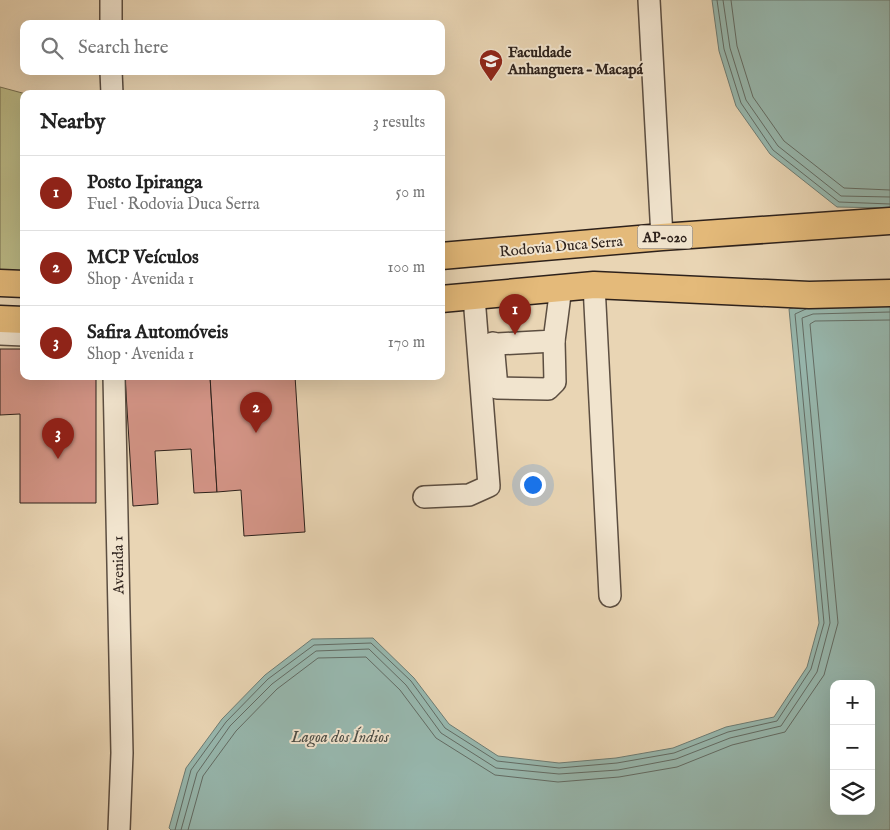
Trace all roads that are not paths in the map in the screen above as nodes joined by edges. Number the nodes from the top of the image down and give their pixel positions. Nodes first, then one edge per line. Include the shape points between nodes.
1 (111, 0) edge
2 (650, 0) edge
3 (111, 20) edge
4 (111, 75) edge
5 (112, 90) edge
6 (890, 222) edge
7 (662, 237) junction
8 (445, 256) edge
9 (0, 283) edge
10 (20, 284) edge
11 (594, 284) junction
12 (561, 287) junction
13 (890, 293) edge
14 (474, 297) junction
15 (445, 299) edge
16 (0, 319) edge
17 (20, 320) edge
18 (0, 334) edge
19 (20, 335) edge
20 (554, 341) junction
21 (485, 344) junction
22 (114, 380) edge
23 (489, 388) junction
24 (424, 497) dead end
25 (610, 596) dead end
26 (119, 830) edge

1 - 3 street
2 - 7 street
4 - 5 street
6 - 7 main road, Rodovia Duca Serra / AP-020
7 - 8 main road, Rodovia Duca Serra / AP-020
9 - 10 main road
11 - 12 main road
11 - 13 main road via 809,295
11 - 25 street
12 - 14 main road
12 - 20 street
14 - 15 main road
14 - 21 street
16 - 17 main road
18 - 19 street
20 - 21 street
20 - 23 street via 555,382 548,389
21 - 23 street
22 - 26 street, Avenida 1 via 122,753
23 - 24 street via 489,486 469,495

